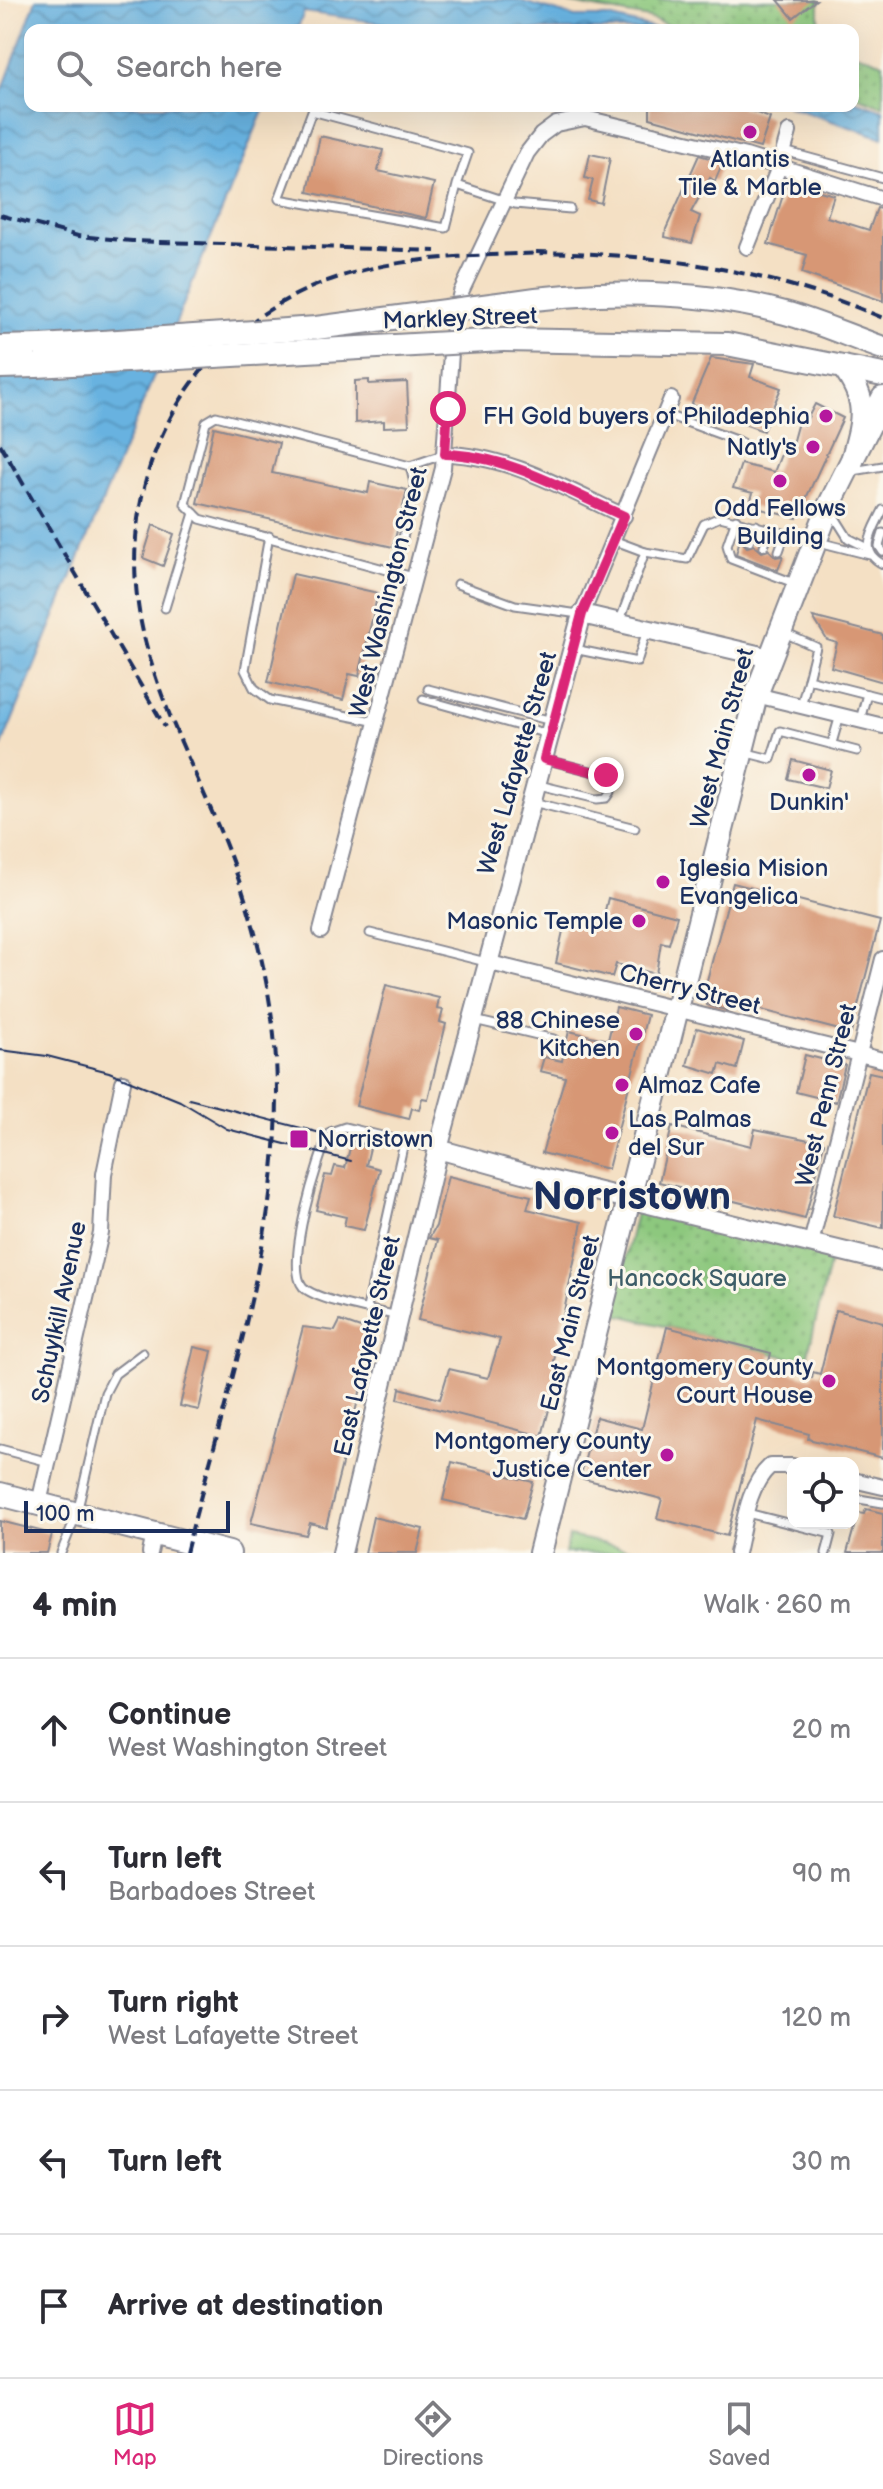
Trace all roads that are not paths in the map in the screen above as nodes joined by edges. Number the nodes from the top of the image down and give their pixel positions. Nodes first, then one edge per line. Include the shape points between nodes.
1 (312, 112) edge
2 (316, 112) edge
3 (789, 132) dead end
4 (784, 151) junction
5 (779, 167) junction
6 (883, 178) edge
7 (457, 185) junction
8 (883, 199) edge
9 (504, 200) junction
10 (570, 209) dead end
11 (747, 247) dead end
12 (0, 347) edge
13 (883, 348) edge
14 (39, 356) junction
15 (0, 367) edge
16 (843, 367) junction
17 (883, 375) edge
18 (883, 398) edge
19 (671, 399) dead end
20 (664, 414) junction
21 (741, 442) dead end
22 (445, 454) junction
23 (410, 466) junction
24 (849, 466) junction
25 (883, 466) edge
26 (829, 506) junction
27 (883, 510) edge
28 (194, 513) junction
29 (624, 516) junction
30 (736, 519) junction
31 (756, 525) junction
32 (771, 530) junction
33 (883, 533) edge
34 (785, 534) junction
35 (269, 536) junction
36 (613, 540) junction
37 (749, 541) dead end
38 (813, 544) junction
39 (764, 546) dead end
40 (779, 551) dead end
41 (869, 551) junction
42 (645, 552) junction
43 (883, 552) edge
44 (883, 564) edge
45 (395, 572) junction
46 (415, 578) junction
47 (457, 584) dead end
48 (798, 584) junction
49 (165, 608) dead end
50 (582, 614) junction
51 (619, 623) junction
52 (647, 630) junction
53 (780, 632) junction
54 (574, 649) junction
55 (770, 658) junction
56 (808, 679) junction
57 (428, 689) dead end
58 (867, 694) junction
59 (756, 695) junction
60 (883, 698) edge
61 (423, 699) dead end
62 (801, 706) junction
63 (840, 715) junction
64 (860, 720) junction
65 (377, 722) junction
66 (883, 726) edge
67 (552, 728) junction
68 (832, 743) junction
69 (857, 751) dead end
70 (742, 752) junction
71 (544, 759) junction
72 (534, 793) junction
73 (635, 828) dead end
74 (321, 931) dead end
75 (370, 933) dead end
76 (883, 959) edge
77 (486, 962) junction
78 (679, 1009) junction
79 (472, 1019) junction
80 (554, 1039) dead end
81 (859, 1053) junction
82 (883, 1060) edge
83 (123, 1082) dead end
84 (404, 1142) junction
85 (438, 1149) junction
86 (628, 1199) junction
87 (811, 1243) junction
88 (883, 1261) edge
89 (367, 1308) junction
90 (398, 1316) junction
91 (143, 1353) dead end
92 (0, 1449) edge
93 (49, 1462) junction
94 (787, 1466) edge
95 (859, 1481) edge
96 (883, 1487) edge
97 (0, 1494) edge
98 (859, 1499) edge
99 (39, 1503) junction
100 (883, 1503) edge
101 (77, 1513) junction
102 (747, 1513) junction
103 (832, 1529) edge
104 (831, 1534) junction
105 (152, 1544) edge
106 (61, 1553) edge
107 (229, 1553) edge
108 (342, 1553) edge
109 (540, 1553) edge
110 (737, 1553) edge
111 (826, 1553) edge

1 - 7 lane via 279,199 446,228
2 - 7 lane via 468,153
3 - 4 street
4 - 5 street
4 - 6 lane
5 - 8 street
5 - 9 street, West Washington Street via 585,118 556,124 541,135
5 - 11 street
7 - 9 lane
9 - 10 lane
9 - 22 street, West Washington Street via 461,292 453,324
12 - 14 main road
13 - 14 main road, Markley Street, bridge via 786,313 742,304 615,294
14 - 15 main road
14 - 16 main road, Markley Street, bridge via 503,340 727,344
16 - 17 main road, Markley Street
16 - 24 main road via 857,387 863,420
18 - 24 main road, West Main Street
19 - 20 street, West Lafayette Street
20 - 21 lane
20 - 29 street, West Lafayette Street
22 - 23 lane
22 - 29 street via 507,465
22 - 46 street, West Washington Street
23 - 28 lane via 216,416 206,422 196,455 185,504
23 - 45 lane via 415,487
24 - 25 lane
24 - 26 main road, West Main Street
26 - 38 main road, West Main Street
26 - 41 lane via 848,538
27 - 41 lane
28 - 35 lane
28 - 49 lane
29 - 36 street, West Lafayette Street
30 - 31 lane
30 - 42 lane via 720,517 704,524 687,559
30 - 48 lane via 727,552 731,559 757,564
31 - 32 lane
31 - 37 lane
32 - 34 lane
32 - 39 lane
33 - 43 lane
34 - 38 lane
34 - 40 lane
35 - 45 lane
35 - 65 lane via 245,670 254,688 270,700
36 - 42 lane
36 - 50 street, West Lafayette Street
38 - 41 lane
38 - 48 main road, West Main Street
41 - 44 lane
42 - 51 lane
45 - 46 lane
46 - 65 street, West Washington Street
47 - 50 lane via 515,605
48 - 53 main road, West Main Street
50 - 51 street
50 - 54 street, West Lafayette Street
51 - 52 street
52 - 54 lane via 637,662
52 - 55 street
53 - 55 main road, West Main Street
53 - 56 lane via 816,647
54 - 67 street, West Lafayette Street
55 - 59 main road, West Main Street
56 - 58 lane
56 - 62 lane
57 - 67 lane
58 - 60 lane
58 - 64 lane
59 - 62 street
59 - 70 main road, West Main Street
61 - 67 lane
62 - 63 street
63 - 64 street
63 - 68 lane
64 - 66 street
65 - 74 street, West Washington Street
67 - 71 street, West Lafayette Street
68 - 69 lane
68 - 70 lane via 780,731 771,759
70 - 78 main road, West Main Street
71 - 72 street, West Lafayette Street
71 - 72 lane via 606,775 611,792 597,799
72 - 73 lane
72 - 77 street, West Lafayette Street
75 - 77 lane
76 - 81 street, West Penn Street
77 - 78 street, Cherry Street
77 - 79 street, West Lafayette Street
78 - 81 street, Cherry Street
78 - 86 main road, West Main Street
79 - 80 lane
79 - 85 street, West Lafayette Street
81 - 82 street, Cherry Street
81 - 87 street, West Penn Street
83 - 93 street, Schuylkill Avenue via 104,1174 101,1233
84 - 85 lane
84 - 89 lane
84 - 89 lane via 345,1127 330,1132 296,1251 298,1278 308,1290
85 - 86 street
85 - 90 street, East Lafayette Street
86 - 87 street
86 - 109 main road, East Main Street
87 - 88 street
89 - 90 lane
90 - 108 street, East Lafayette Street
91 - 101 lane via 115,1374 105,1393
92 - 93 lane
93 - 99 street, Schuylkill Avenue
94 - 102 street via 770,1466 754,1487
95 - 96 street
97 - 99 main road
98 - 100 lane
99 - 101 main road
101 - 105 main road
101 - 106 lane
102 - 104 lane
102 - 110 street
103 - 104 lane
104 - 111 lane
105 - 107 main road

